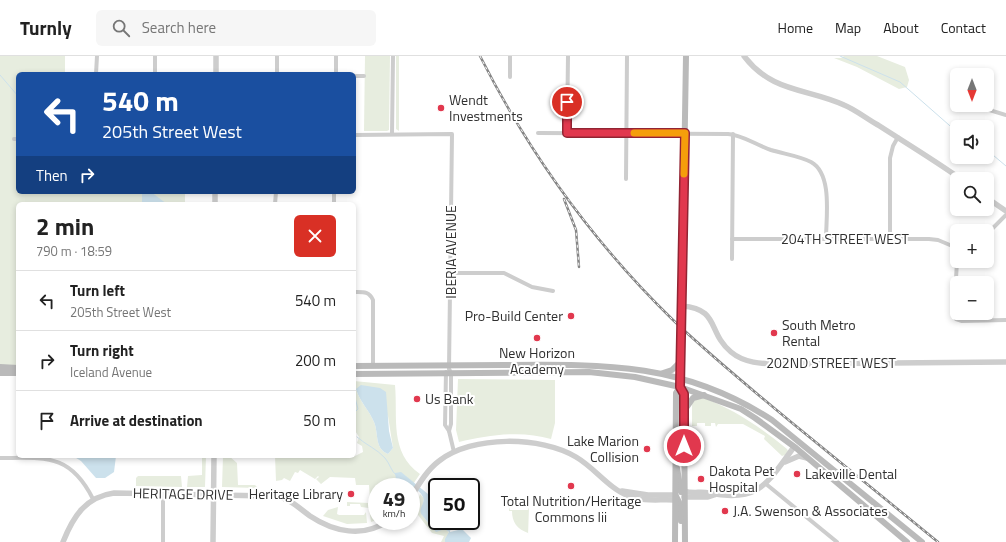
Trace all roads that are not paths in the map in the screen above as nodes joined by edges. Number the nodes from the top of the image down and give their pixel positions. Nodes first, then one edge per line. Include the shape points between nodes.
1 (96, 56) edge
2 (156, 56) edge
3 (216, 56) edge
4 (277, 56) edge
5 (336, 56) edge
6 (393, 56) edge
7 (510, 56) edge
8 (568, 56) edge
9 (626, 56) edge
10 (686, 56) edge
11 (744, 56) edge
12 (96, 72) edge
13 (155, 72) edge
14 (216, 72) edge
15 (277, 72) edge
16 (336, 72) edge
17 (356, 76) edge
18 (364, 76) dead end
19 (510, 77) dead end
20 (994, 111) edge
21 (1006, 115) edge
22 (538, 133) dead end
23 (567, 133) junction
24 (626, 133) junction
25 (685, 133) junction
26 (392, 134) junction
27 (733, 134) junction
28 (356, 135) edge
29 (898, 137) junction
30 (950, 172) edge
31 (626, 179) dead end
32 (994, 203) edge
33 (1006, 212) edge
34 (1006, 216) edge
35 (994, 227) edge
36 (732, 239) junction
37 (826, 239) junction
38 (890, 239) junction
39 (950, 245) edge
40 (732, 259) dead end
41 (957, 268) edge
42 (451, 273) junction
43 (553, 291) dead end
44 (356, 292) edge
45 (682, 306) junction
46 (1006, 320) edge
47 (681, 361) junction
48 (1006, 362) edge
49 (356, 366) edge
50 (373, 366) junction
51 (0, 367) edge
52 (16, 368) edge
53 (449, 370) junction
54 (660, 373) junction
55 (0, 374) edge
56 (16, 374) edge
57 (356, 374) edge
58 (680, 378) junction
59 (680, 387) junction
60 (705, 395) junction
61 (684, 416) junction
62 (794, 447) junction
63 (454, 452) junction
64 (814, 454) junction
65 (0, 458) edge
66 (214, 458) edge
67 (808, 458) junction
68 (675, 462) junction
69 (785, 462) junction
70 (420, 484) edge
71 (766, 484) junction
72 (163, 493) junction
73 (214, 494) junction
74 (684, 494) junction
75 (675, 497) junction
76 (93, 499) junction
77 (368, 529) edge
78 (685, 534) junction
79 (900, 540) edge
80 (63, 542) edge
81 (163, 542) edge
82 (213, 542) edge
83 (675, 542) edge
84 (685, 542) edge
85 (837, 542) edge
86 (908, 542) edge
87 (918, 542) edge
88 (922, 542) edge

1 - 12 street
2 - 13 street
3 - 14 street
4 - 15 street
5 - 16 street
6 - 26 street
7 - 19 street
8 - 23 street
9 - 24 street
10 - 25 main road
11 - 29 street via 759,72 776,83 844,105
17 - 18 street
20 - 21 street
22 - 23 street
23 - 24 street
24 - 25 street
24 - 31 street
25 - 27 street
25 - 45 main road
26 - 28 street
26 - 42 street, IBERIA AVENUE via 452,134
27 - 36 street
27 - 37 street via 762,147 807,160 820,170 826,186
29 - 30 street
29 - 38 street via 891,154
32 - 33 street
34 - 35 street
36 - 37 street, 204TH STREET WEST
36 - 40 street
37 - 38 street, 204TH STREET WEST
38 - 39 street, 204TH STREET WEST via 934,239
41 - 46 street via 956,319
42 - 43 street via 504,273 532,287
42 - 53 street, IBERIA AVENUE
44 - 50 street via 366,292 373,300
45 - 47 main road
45 - 48 street, 202ND STREET WEST via 694,307 706,313 725,346 735,355 754,362
47 - 54 main road via 670,371
47 - 58 main road
49 - 50 main road
50 - 53 main road
51 - 52 main road
53 - 54 main road via 591,364
53 - 57 main road
53 - 59 main road via 606,373 649,379
53 - 63 street, IBERIA AVENUE via 449,431
54 - 58 main road
55 - 56 main road
58 - 59 main road
58 - 64 main road via 746,404 787,431
59 - 60 main road
59 - 61 main road via 684,394
59 - 68 main road via 676,393
60 - 61 main road via 691,399
60 - 62 main road via 741,409 774,430
61 - 74 main road
62 - 64 main road via 803,446
62 - 67 main road
62 - 69 street
63 - 70 street via 436,464
63 - 75 street via 467,447 506,442 543,444 578,458 622,491
64 - 88 main road
65 - 76 street via 47,459 60,463 79,476
66 - 73 street
67 - 69 street via 799,456
67 - 79 main road
68 - 74 main road via 681,491
68 - 75 main road
69 - 71 street
71 - 74 street via 748,495 708,497
71 - 85 street
72 - 73 street, HERITAGE DRIVE
72 - 76 street, HERITAGE DRIVE via 114,493
72 - 81 street
73 - 77 street, HERITAGE DRIVE via 280,496 325,524 345,531
73 - 82 street
74 - 78 main road
75 - 78 main road via 679,502
75 - 83 main road
76 - 80 street, HERITAGE DRIVE via 74,518
78 - 84 main road
79 - 86 main road
79 - 87 main road via 908,536

